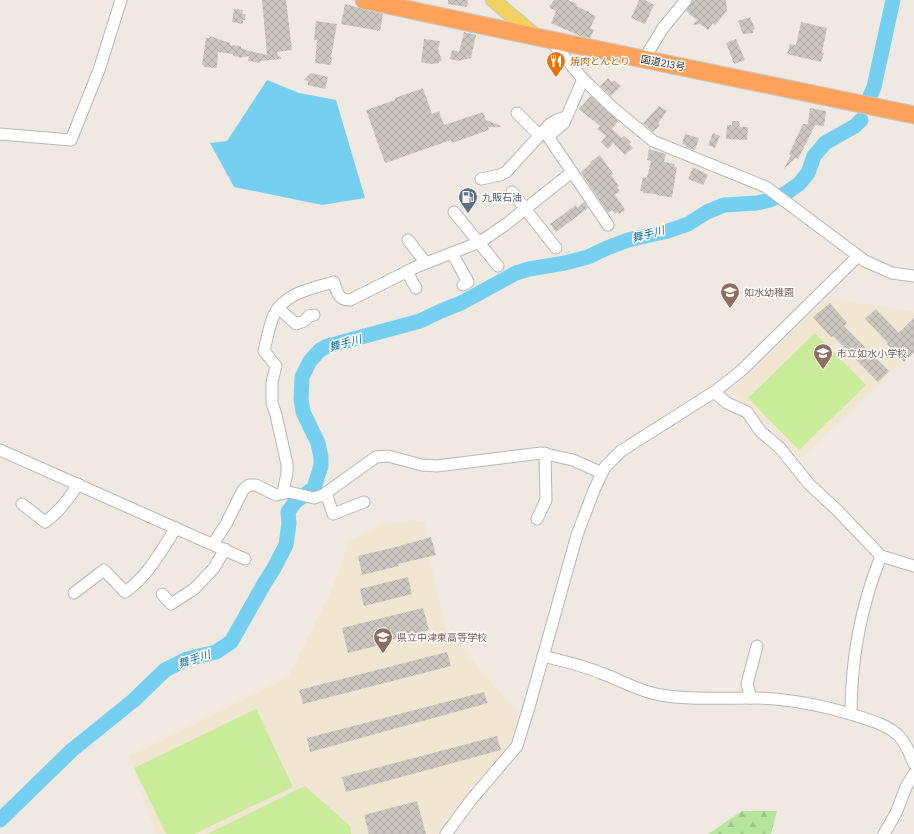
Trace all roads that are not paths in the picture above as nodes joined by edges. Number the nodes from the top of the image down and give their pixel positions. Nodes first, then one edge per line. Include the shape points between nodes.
1 (121, 0) edge
2 (364, 0) edge
3 (493, 0) edge
4 (686, 0) edge
5 (537, 38) junction
6 (554, 41) junction
7 (644, 59) junction
8 (583, 79) junction
9 (517, 113) dead end
10 (914, 116) edge
11 (566, 117) junction
12 (0, 134) edge
13 (539, 135) junction
14 (572, 172) junction
15 (481, 180) dead end
16 (512, 192) dead end
17 (526, 210) junction
18 (454, 212) dead end
19 (608, 225) dead end
20 (408, 240) dead end
21 (479, 242) junction
22 (556, 248) dead end
23 (452, 253) junction
24 (858, 256) junction
25 (426, 263) junction
26 (498, 266) dead end
27 (407, 272) junction
28 (914, 276) edge
29 (463, 285) dead end
30 (416, 288) dead end
31 (278, 308) junction
32 (314, 315) dead end
33 (714, 392) junction
34 (0, 450) edge
35 (545, 454) junction
36 (602, 472) junction
37 (78, 484) junction
38 (283, 493) junction
39 (326, 493) junction
40 (364, 502) dead end
41 (22, 504) dead end
42 (538, 518) dead end
43 (176, 528) junction
44 (213, 544) junction
45 (225, 549) junction
46 (881, 556) junction
47 (245, 559) dead end
48 (914, 566) edge
49 (74, 593) dead end
50 (162, 594) dead end
51 (757, 646) dead end
52 (542, 656) junction
53 (751, 698) junction
54 (851, 714) junction
55 (913, 759) edge
56 (914, 774) edge
57 (446, 834) edge
58 (884, 834) edge

1 - 12 street via 99,70 71,140
2 - 5 highway, 国道213号
3 - 5 main road
4 - 7 street via 663,28
5 - 6 highway, 国道213号
6 - 7 highway, 国道213号
6 - 8 street via 556,47
7 - 10 highway, 国道213号
8 - 11 street
8 - 24 street via 653,141 766,187
9 - 13 street
11 - 13 street via 550,124
11 - 14 street via 549,138
13 - 15 street via 506,172
14 - 17 street
14 - 19 street
16 - 17 street
17 - 21 street
17 - 22 street
18 - 21 street
20 - 25 street
21 - 23 street
21 - 26 street
23 - 25 street
23 - 29 street via 468,282
24 - 28 street via 892,273
24 - 33 street via 742,370
25 - 27 street
27 - 30 street
27 - 31 street via 350,300 337,294 334,282 303,291
31 - 32 street via 296,324
31 - 38 street via 272,319 264,351 276,366 272,382 272,403 287,464
33 - 36 street via 621,451
33 - 46 street via 727,403 747,412 761,432 780,448 809,484
34 - 37 street
35 - 36 street via 573,460
35 - 39 street via 437,466 382,456 370,460
35 - 42 street via 546,500
36 - 52 street via 576,535
37 - 41 street via 69,499 45,522
37 - 43 street
38 - 39 street via 314,498
38 - 44 street via 273,494 256,484 246,487
39 - 40 street via 333,514
43 - 44 street
43 - 49 street via 136,585 125,592 104,570
44 - 45 street
45 - 47 street
45 - 50 street via 214,568 194,588 171,604
46 - 48 street
46 - 54 street via 870,584 858,637 852,676
51 - 53 street via 747,684
52 - 53 street via 589,668 660,695
52 - 57 street via 517,746
53 - 54 street via 798,701
54 - 55 street via 891,730 902,740
56 - 58 street

